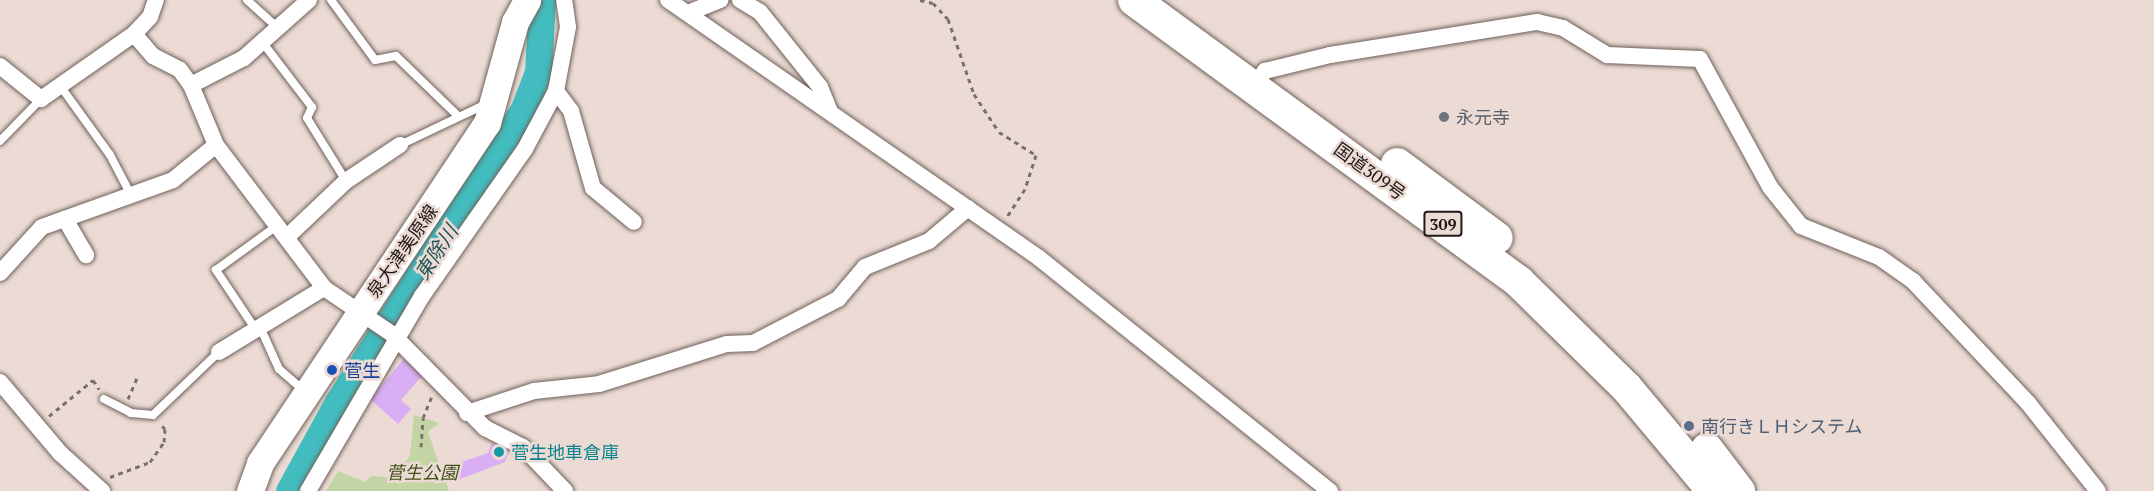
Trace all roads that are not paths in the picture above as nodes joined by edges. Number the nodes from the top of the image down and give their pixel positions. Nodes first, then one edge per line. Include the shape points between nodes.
1 (156, 0) edge
2 (247, 0) edge
3 (309, 0) edge
4 (331, 0) edge
5 (564, 0) edge
6 (668, 0) edge
7 (740, 0) edge
8 (1134, 0) edge
9 (1167, 0) edge
10 (524, 1) edge
11 (709, 2) edge
12 (687, 13) junction
13 (278, 28) junction
14 (134, 34) junction
15 (263, 43) junction
16 (0, 66) edge
17 (1260, 79) junction
18 (191, 85) junction
19 (61, 87) junction
20 (556, 91) junction
21 (41, 99) junction
22 (497, 101) junction
23 (830, 113) junction
24 (457, 115) junction
25 (0, 141) edge
26 (216, 145) junction
27 (400, 146) joint
28 (346, 181) junction
29 (130, 195) junction
30 (968, 208) junction
31 (65, 219) junction
32 (634, 222) dead end
33 (283, 231) junction
34 (86, 255) dead end
35 (0, 273) edge
36 (324, 288) junction
37 (362, 316) junction
38 (257, 327) junction
39 (394, 336) junction
40 (219, 352) joint
41 (0, 382) edge
42 (306, 393) junction
43 (104, 399) road end
44 (467, 412) junction
45 (98, 487) edge
46 (250, 491) edge
47 (308, 491) edge
48 (565, 491) edge
49 (1330, 491) edge
50 (1713, 491) edge
51 (1739, 491) edge
52 (2098, 491) edge

1 - 14 street via 150,17
2 - 13 lane
3 - 13 street
4 - 24 lane via 375,60 396,56
5 - 20 street via 568,27
6 - 12 street
7 - 23 street via 760,12 805,68
8 - 17 highway, 国道309号 / 309
9 - 17 highway, 国道309号 / 309
10 - 22 main road, 泉大津美原線
11 - 12 street
12 - 23 street
13 - 15 street
14 - 18 street via 153,56 180,70
14 - 19 street
15 - 18 street
15 - 28 lane via 312,107 307,118
16 - 21 street
17 - 50 highway, 国道309号 / 309 via 1520,282 1626,387
17 - 51 highway, 国道309号 / 309 via 1454,204 1541,274 1633,362
17 - 52 street via 1330,55 1537,22 1563,28 1607,55 1700,60 1770,188 1801,226 1879,256 1912,281 2028,403
18 - 26 street
19 - 21 street
19 - 29 lane via 110,155
20 - 32 street via 571,111 593,188
20 - 39 street via 525,149
21 - 25 lane
22 - 24 lane
22 - 37 main road, 泉大津美原線 via 453,180
23 - 30 street
24 - 27 lane
26 - 29 street via 188,171
26 - 33 street
27 - 28 street
28 - 33 street
29 - 31 street
30 - 44 street via 929,241 873,262 838,299 753,343 727,344 599,384 534,391
30 - 49 street
31 - 34 street
31 - 35 street via 42,227
33 - 36 street
33 - 38 lane via 216,270
36 - 37 street
36 - 38 street
37 - 39 street
37 - 42 main road, 泉大津美原線
38 - 40 street
38 - 42 lane via 279,369
39 - 44 street
39 - 47 street
40 - 43 lane via 153,415 123,409
41 - 45 street via 36,427
42 - 46 main road, 泉大津美原線 via 260,463
44 - 48 street via 532,455

